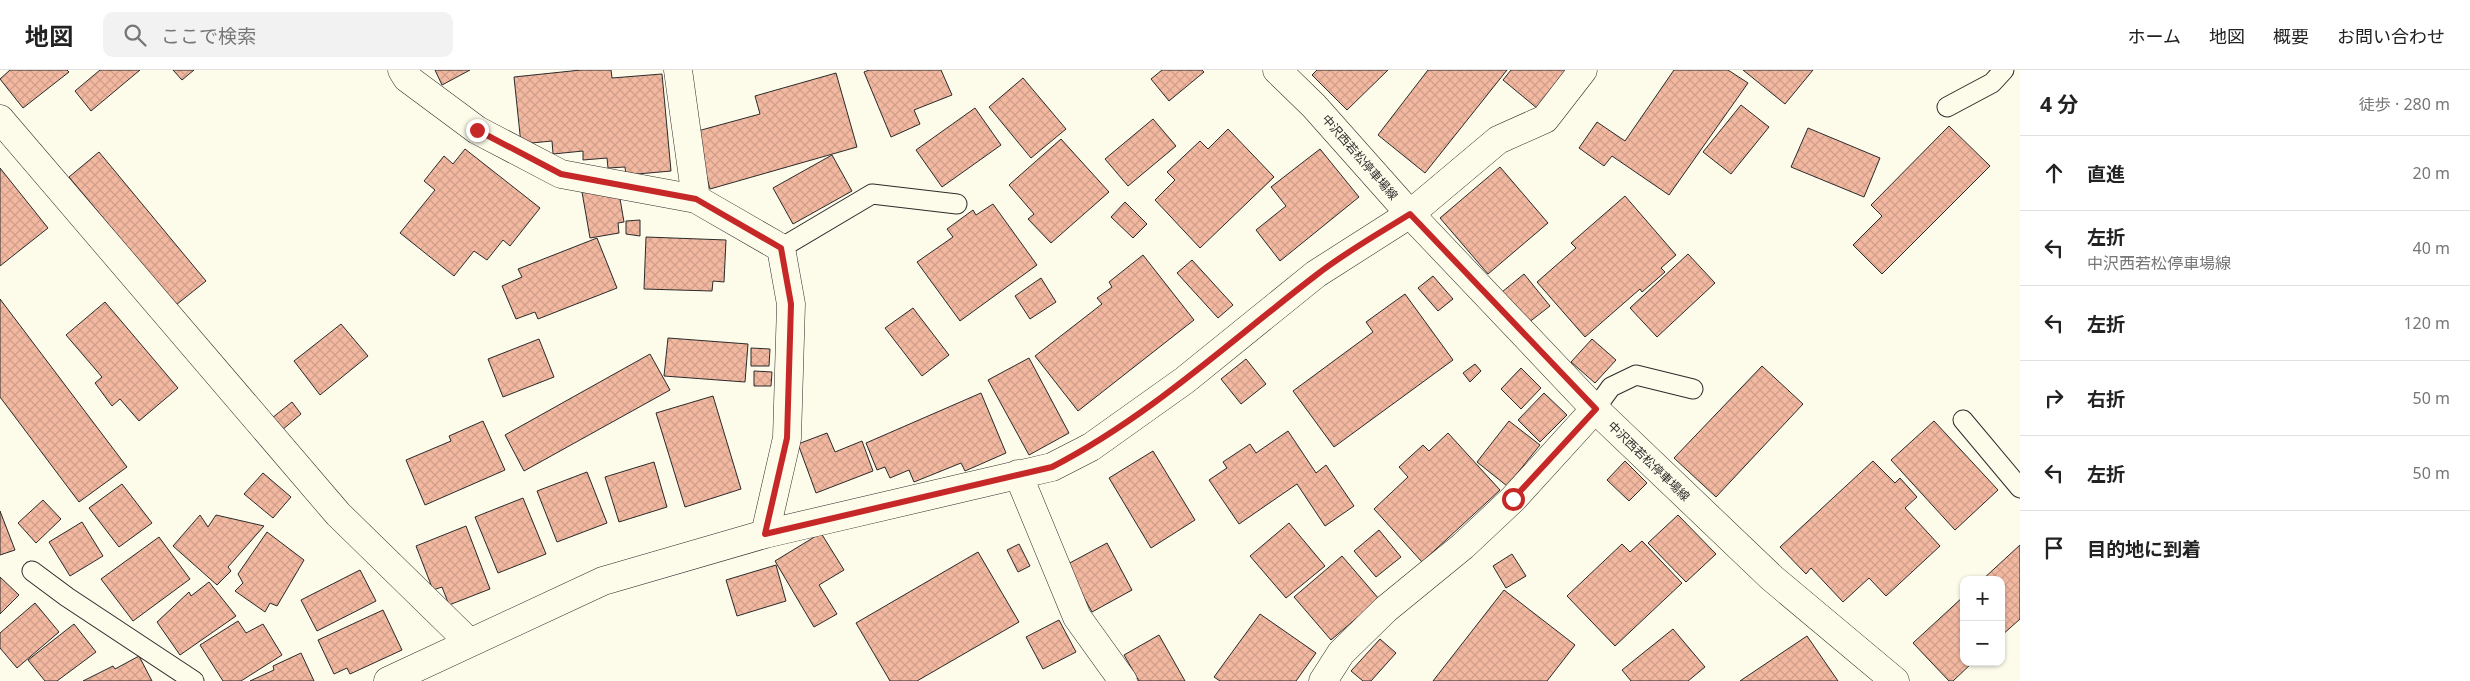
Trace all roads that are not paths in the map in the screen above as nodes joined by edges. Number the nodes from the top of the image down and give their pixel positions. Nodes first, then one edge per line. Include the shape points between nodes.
1 (402, 70) edge
2 (678, 70) edge
3 (1277, 70) edge
4 (1583, 70) edge
5 (2004, 70) edge
6 (1947, 107) dead end
7 (0, 119) edge
8 (696, 199) junction
9 (957, 204) dead end
10 (1410, 214) junction
11 (781, 248) junction
12 (1693, 390) dead end
13 (1596, 409) junction
14 (1963, 420) dead end
15 (1018, 474) junction
16 (2020, 488) edge
17 (765, 534) junction
18 (32, 571) dead end
19 (469, 642) junction
20 (194, 681) edge
21 (388, 681) edge
22 (1123, 681) edge
23 (1323, 681) edge
24 (1895, 681) edge

1 - 8 street via 406,78 477,130 561,174
2 - 8 street
3 - 10 street, 中沢西若松停車場線 via 1314,106
4 - 10 street via 1545,119 1498,140
5 - 6 lane via 1992,83
7 - 19 street via 338,514
8 - 11 street
9 - 11 lane via 872,194
10 - 13 street, 中沢西若松停車場線
10 - 15 street via 1316,274 1185,380 1091,447 1052,467
11 - 17 street via 791,304 787,438
12 - 13 lane via 1636,375 1611,387
13 - 23 street via 1513,499 1463,546 1386,609 1341,653
13 - 24 street, 中沢西若松停車場線 via 1772,578
14 - 16 lane
15 - 17 street
15 - 22 street via 1077,617
17 - 19 street via 603,582
18 - 20 lane
19 - 21 street

